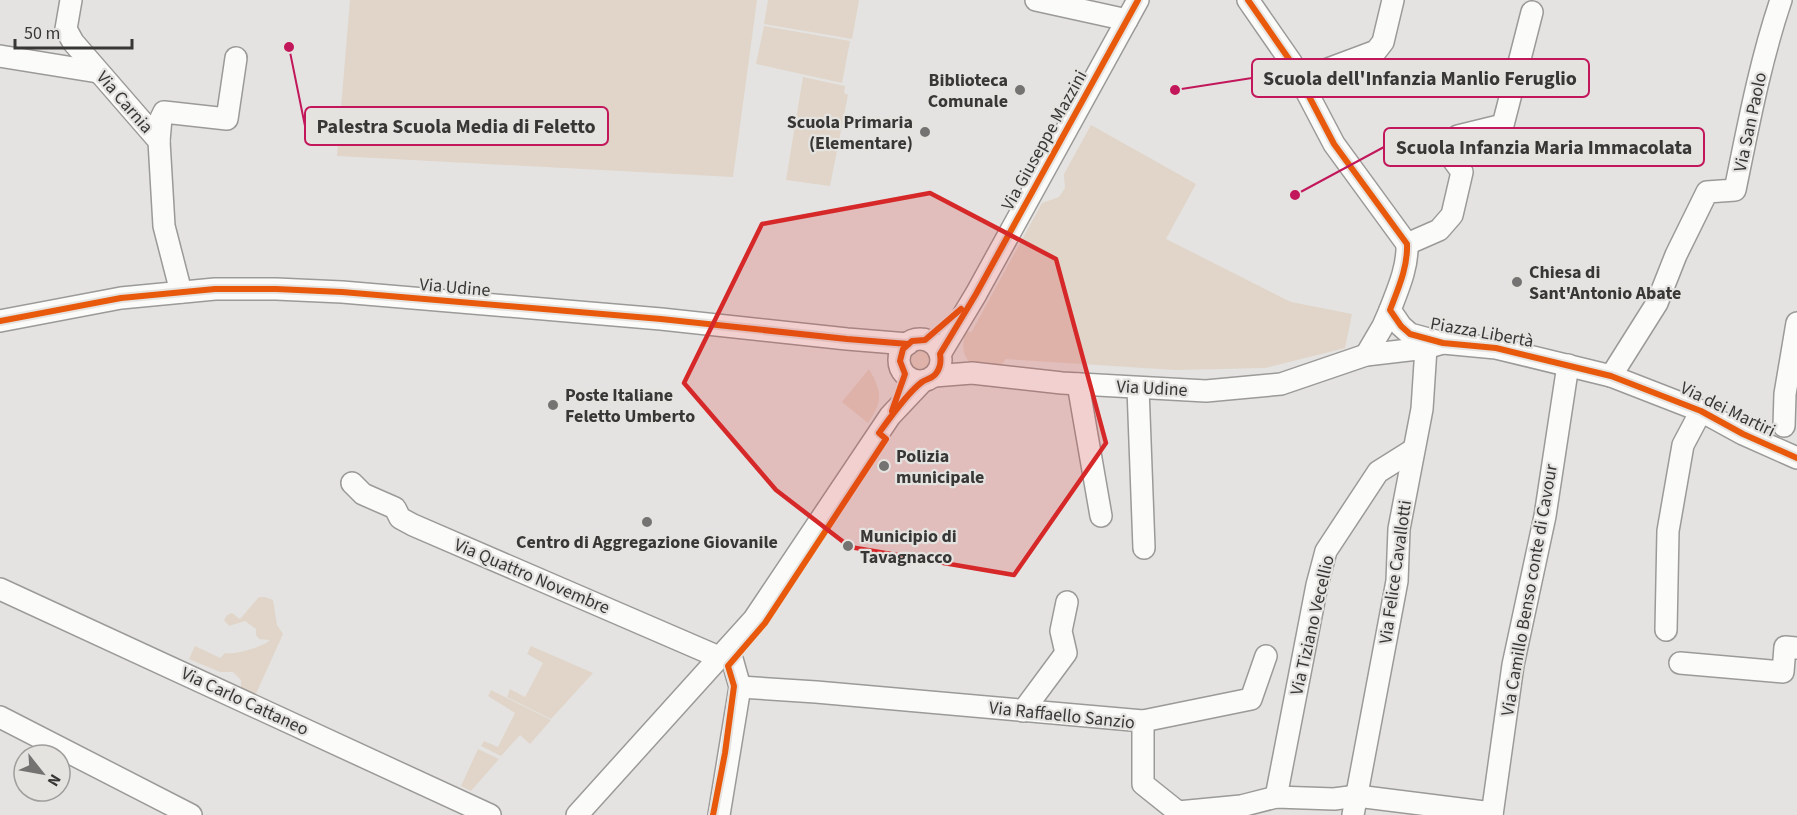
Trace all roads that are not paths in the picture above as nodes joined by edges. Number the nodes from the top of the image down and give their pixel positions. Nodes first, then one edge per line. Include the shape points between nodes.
1 (71, 0) edge
2 (1036, 0) edge
3 (1138, 0) edge
4 (1248, 0) edge
5 (1393, 0) edge
6 (1781, 0) edge
7 (1532, 12) dead end
8 (1127, 20) junction
9 (0, 56) edge
10 (236, 58) dead end
11 (1296, 70) junction
12 (98, 72) junction
13 (159, 141) junction
14 (1407, 244) junction
15 (182, 292) junction
16 (1390, 310) junction
17 (1797, 323) edge
18 (3, 325) edge
19 (847, 339) junction
20 (924, 346) junction
21 (1435, 346) junction
22 (1366, 355) junction
23 (1568, 365) junction
24 (916, 375) junction
25 (1611, 376) junction
26 (1078, 384) junction
27 (1138, 388) junction
28 (1701, 411) junction
29 (1777, 439) junction
30 (1413, 450) junction
31 (1797, 458) edge
32 (352, 483) dead end
33 (1101, 516) dead end
34 (1144, 548) dead end
35 (0, 588) edge
36 (1067, 602) dead end
37 (1666, 630) dead end
38 (1797, 648) edge
39 (725, 653) junction
40 (1266, 656) dead end
41 (1680, 663) dead end
42 (740, 687) junction
43 (1023, 711) junction
44 (0, 717) edge
45 (1143, 721) junction
46 (1276, 797) junction
47 (1354, 805) edge
48 (1178, 813) edge
49 (1492, 814) edge
50 (190, 815) edge
51 (490, 815) edge
52 (577, 815) edge
53 (719, 815) edge

1 - 12 street, Via Carnia via 66,28
2 - 8 street
3 - 8 street, Via Giuseppe Mazzini
4 - 11 street
5 - 11 street via 1383,42 1376,51
6 - 25 street, Via San Paolo via 1735,190 1707,192 1658,303
7 - 14 street via 1503,125 1458,136 1454,162 1462,172 1452,215 1439,230
8 - 20 street, Via Giuseppe Mazzini via 976,294
9 - 12 street
10 - 13 street, Via Carnia via 227,119 164,112
11 - 14 street via 1334,144
12 - 13 street, Via Carnia
13 - 15 street, Via Carnia via 164,226
14 - 16 street via 1408,257
15 - 18 street, Via Udine via 121,298
15 - 19 street, Via Udine via 342,292
16 - 21 street, Piazza Libertà via 1401,326
16 - 22 street
17 - 29 street
19 - 20 street, Via Udine
19 - 24 street, Via Udine
20 - 24 street via 901,354
20 - 24 street via 941,364
21 - 22 street, Piazza Libertà
21 - 23 street, Piazza Libertà via 1496,348
21 - 30 street, Via Felice Cavallotti
22 - 27 street, Via Udine via 1270,385 1206,391
23 - 25 street, Piazza Libertà
23 - 49 street, Via Camillo Benso conte di Cavour via 1545,516 1513,665
24 - 26 street, Via Udine via 972,373
24 - 39 street via 754,620
25 - 28 street, Via dei Martiri
26 - 27 street, Via Udine
26 - 33 street
27 - 34 street
28 - 29 street, Via dei Martiri
28 - 37 street via 1683,445 1668,531
29 - 31 street, Via dei Martiri
30 - 46 street, Via Tiziano Vecellio via 1378,472 1326,551
30 - 47 street, Via Felice Cavallotti via 1399,529 1397,581
32 - 39 street, Via Quattro Novembre via 363,494 395,508 407,523
35 - 51 street, Via Carlo Cattaneo
36 - 43 street via 1061,631 1066,653
38 - 41 street via 1785,647 1784,672
39 - 42 street
39 - 52 street
40 - 45 street via 1251,699
42 - 43 street, Via Raffaello Sanzio
42 - 53 street
43 - 45 street, Via Raffaello Sanzio
44 - 50 street
45 - 48 street, Via Raffaello Sanzio via 1143,784
46 - 47 street, Via Raffaello Sanzio via 1334,799
46 - 48 street, Via Raffaello Sanzio via 1241,806
47 - 49 street, Via Raffaello Sanzio

